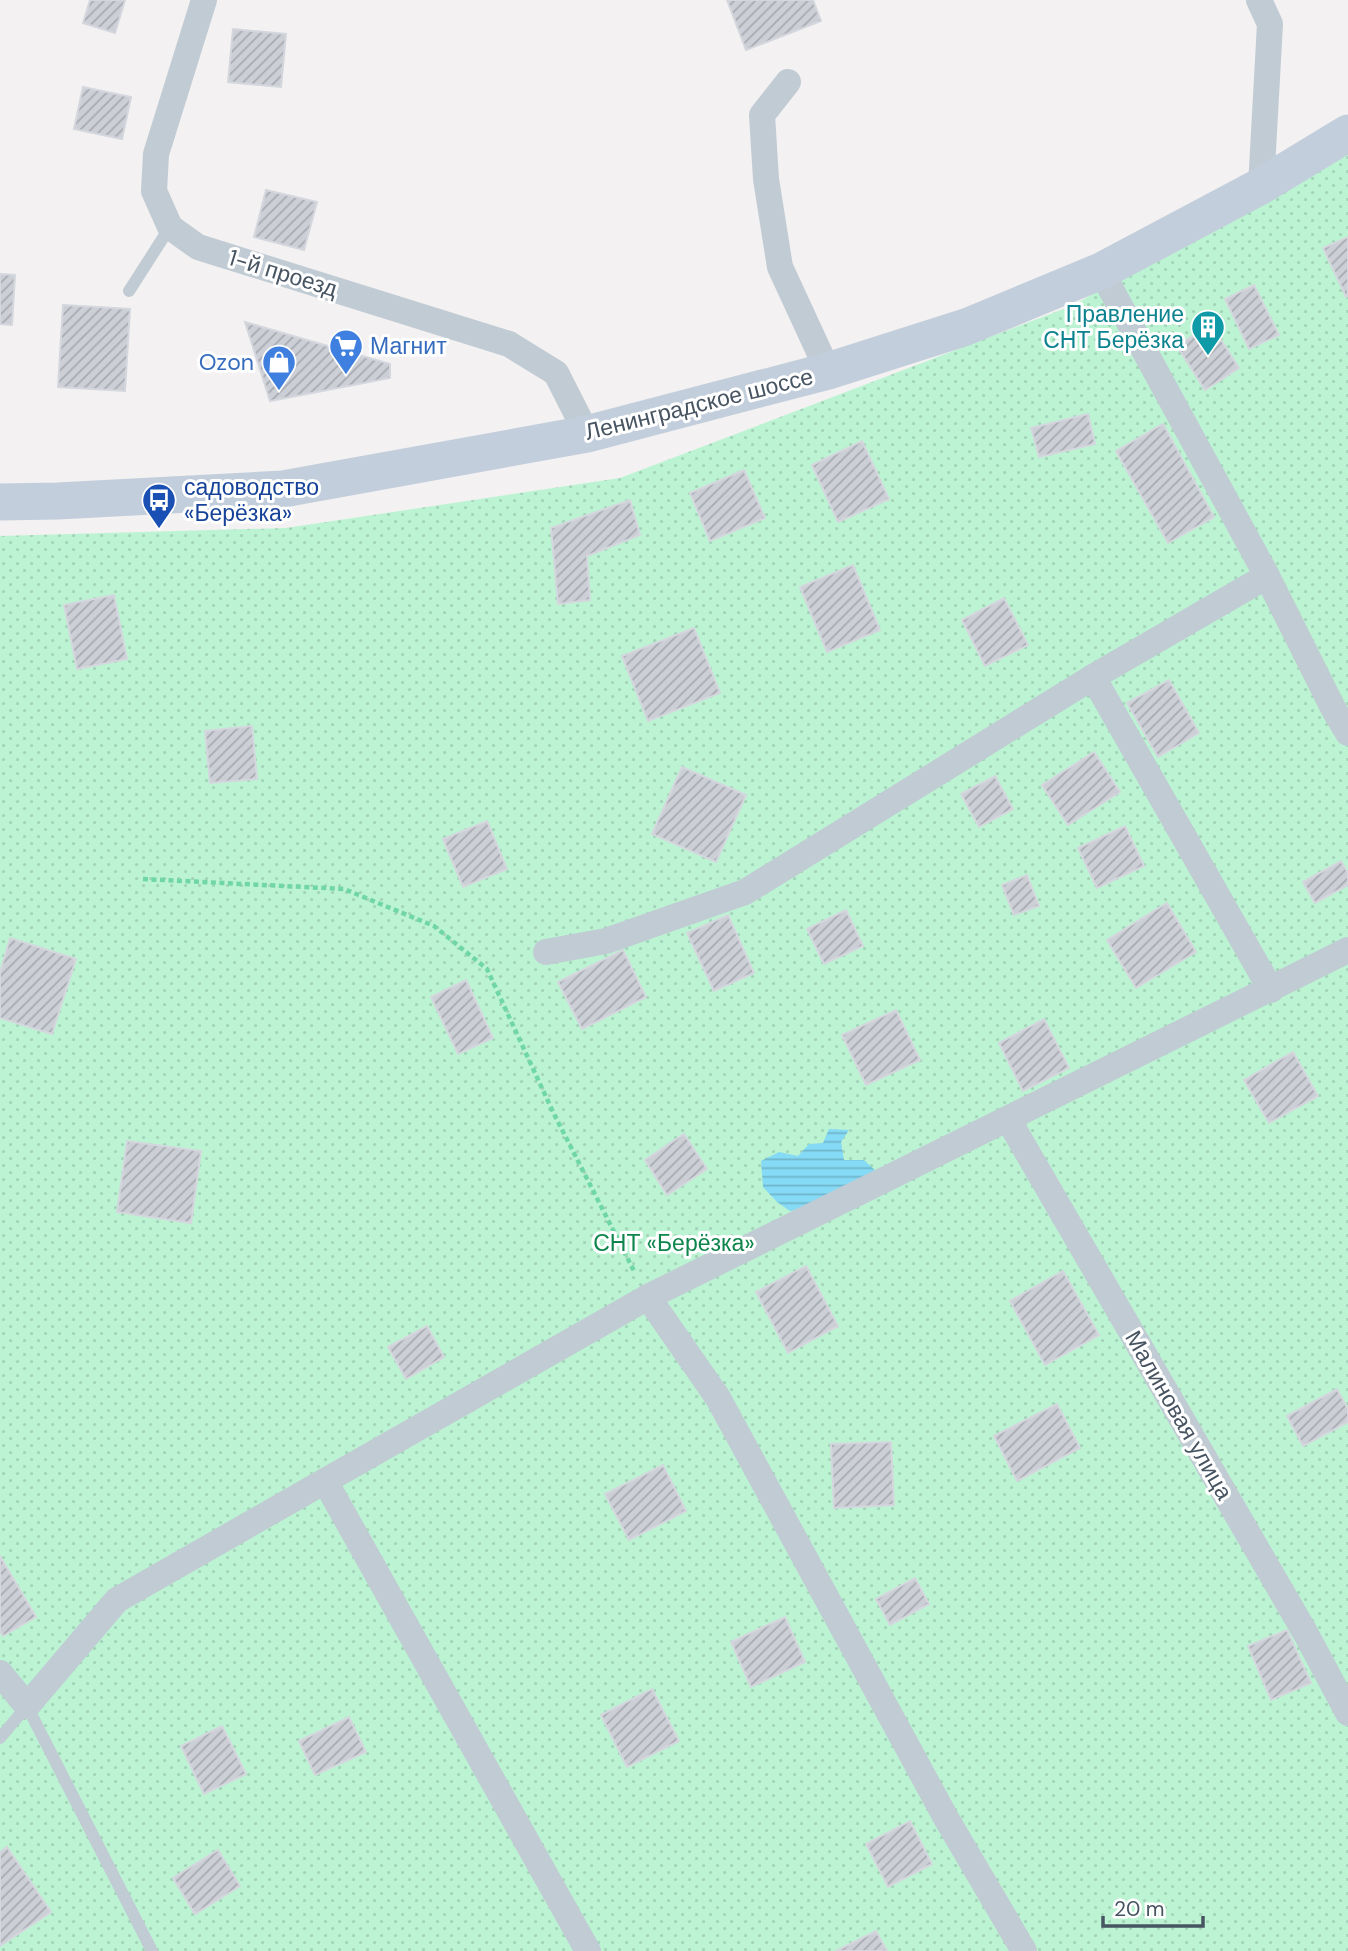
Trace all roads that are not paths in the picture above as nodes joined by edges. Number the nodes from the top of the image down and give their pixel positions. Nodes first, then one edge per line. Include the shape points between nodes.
1 (204, 0) edge
2 (1259, 0) edge
3 (788, 82) dead end
4 (1348, 133) edge
5 (1261, 186) junction
6 (170, 227) junction
7 (1101, 271) junction
8 (129, 291) dead end
9 (828, 371) junction
10 (587, 434) junction
11 (0, 502) edge
12 (1267, 576) junction
13 (1093, 677) junction
14 (1348, 733) edge
15 (1348, 950) edge
16 (546, 952) dead end
17 (1271, 990) junction
18 (1008, 1119) junction
19 (648, 1297) junction
20 (325, 1481) junction
21 (0, 1673) edge
22 (27, 1706) junction
23 (1348, 1713) edge
24 (0, 1738) edge
25 (152, 1951) edge
26 (588, 1951) edge
27 (1024, 1951) edge

1 - 6 street via 156,154 154,191
2 - 5 street via 1270,23
3 - 9 street via 762,115 766,179 780,267
4 - 5 main road, Ленинградское шоссе
5 - 7 main road, Ленинградское шоссе
6 - 8 lane
6 - 10 street, 1-й проезд via 198,247 509,344 555,373
7 - 9 main road, Ленинградское шоссе via 966,327
7 - 12 street
9 - 10 main road, Ленинградское шоссе
10 - 11 main road, Ленинградское шоссе via 283,489
12 - 13 street
12 - 14 street
13 - 16 street via 745,892 606,941
13 - 17 street
15 - 17 street
17 - 18 street
18 - 19 street
18 - 23 street, Малиновая улица
19 - 20 street
19 - 27 street via 718,1398 946,1818
20 - 22 street via 117,1600
20 - 26 street
21 - 22 street
22 - 24 lane
22 - 25 lane

